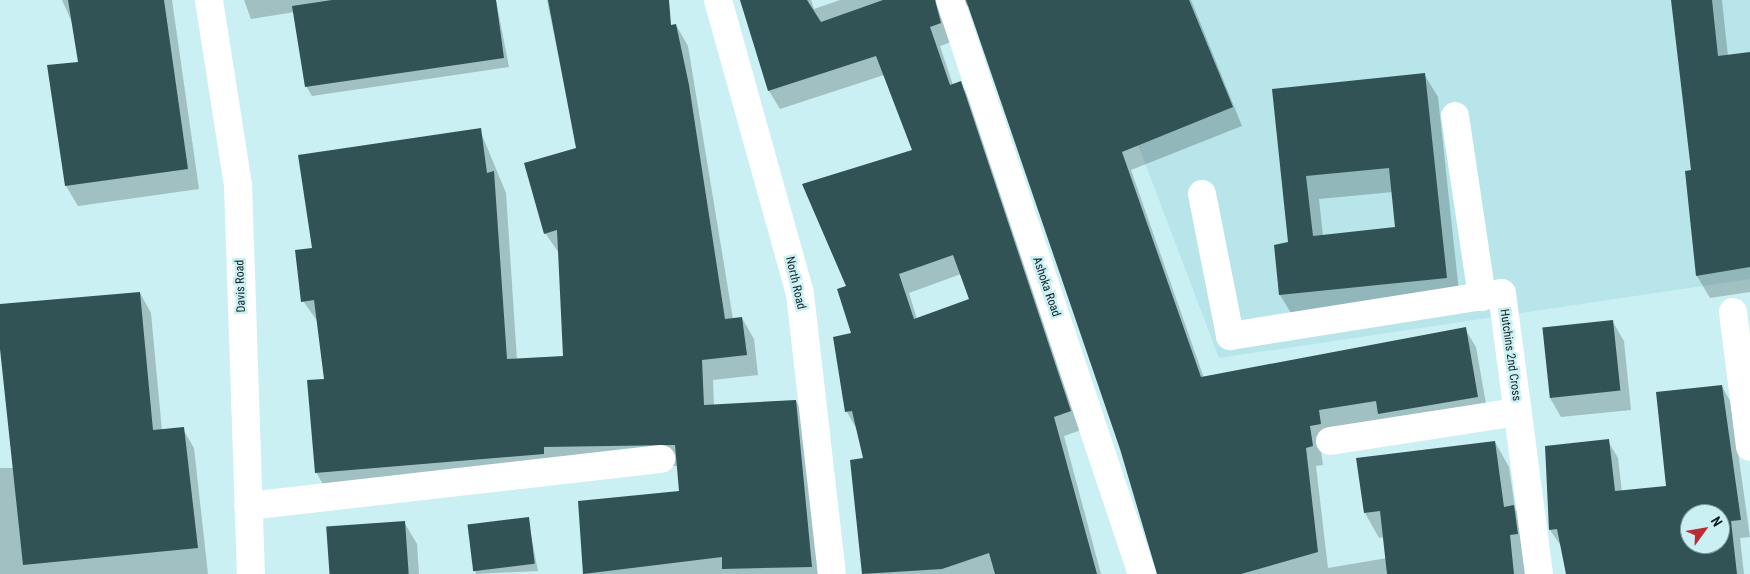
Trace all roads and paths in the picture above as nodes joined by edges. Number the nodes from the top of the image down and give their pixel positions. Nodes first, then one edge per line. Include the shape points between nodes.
1 (210, 0) edge
2 (718, 0) edge
3 (950, 0) edge
4 (1455, 116) dead end
5 (1202, 194) dead end
6 (1482, 297) junction
7 (1733, 312) dead end
8 (1518, 412) junction
9 (1330, 441) dead end
10 (1750, 447) edge
11 (662, 459) dead end
12 (248, 506) junction
13 (251, 574) edge
14 (832, 574) edge
15 (1142, 574) edge
16 (1539, 574) edge

1 - 12 street, Davis Road via 238,185
2 - 14 street, North Road via 800,294
3 - 15 street, Ashoka Road
4 - 6 street
5 - 6 street, Hutchins 2nd Cross via 1230,336
6 - 8 street, Hutchins 2nd Cross via 1502,293
7 - 10 street
8 - 9 street
8 - 16 street, Hutchins 2nd Cross
11 - 12 street
12 - 13 street, Davis Road

